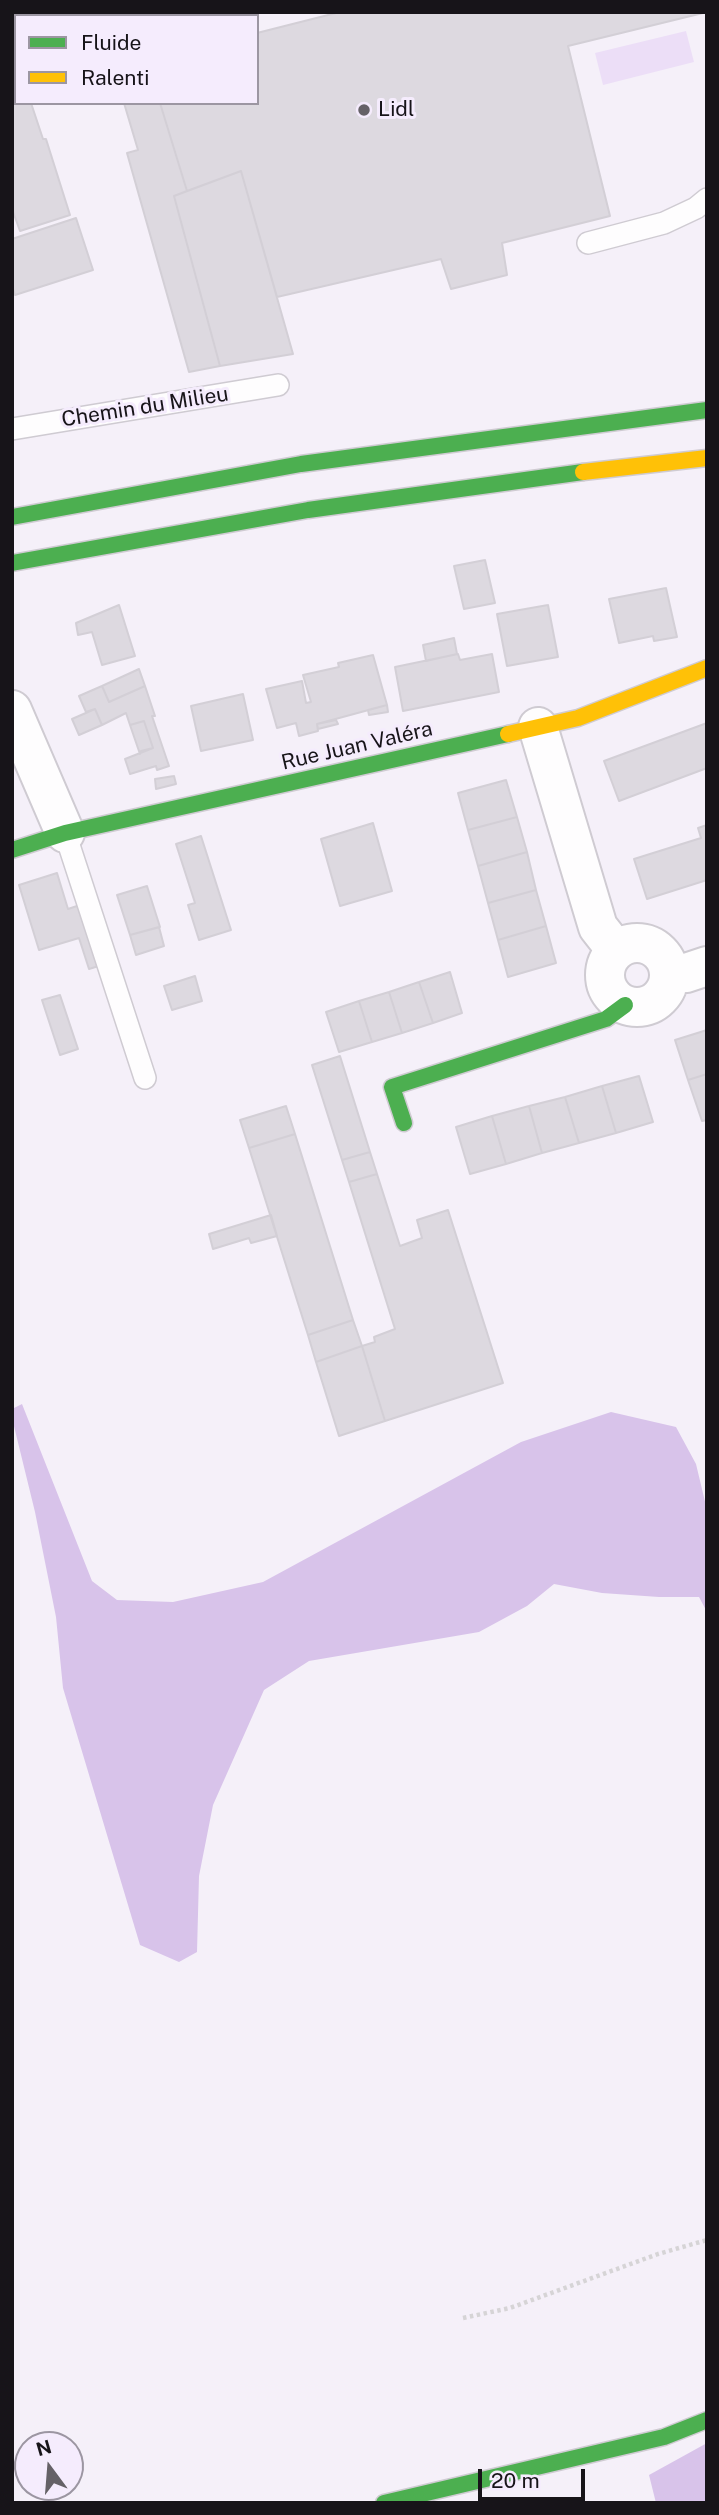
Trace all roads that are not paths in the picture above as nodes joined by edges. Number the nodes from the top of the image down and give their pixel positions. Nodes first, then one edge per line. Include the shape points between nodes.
1 (707, 199) edge
2 (588, 243) dead end
3 (278, 385) dead end
4 (707, 410) edge
5 (12, 429) edge
6 (707, 458) edge
7 (12, 517) edge
8 (14, 563) edge
9 (707, 668) edge
10 (12, 710) edge
11 (538, 727) junction
12 (65, 833) junction
13 (12, 850) edge
14 (616, 950) junction
15 (707, 966) edge
16 (670, 974) junction
17 (625, 1005) junction
18 (145, 1078) dead end
19 (404, 1123) dead end
20 (707, 2420) edge
21 (384, 2503) edge

1 - 2 lane via 664,223
3 - 5 lane, Chemin du Milieu
4 - 7 main road via 301,464
6 - 8 main road via 307,510
9 - 11 main road, Rue Juan Valéra via 578,718
10 - 12 street
11 - 12 main road, Rue Juan Valéra
11 - 14 street via 598,927
12 - 13 main road, Rue Juan Valéra
12 - 18 lane
14 - 16 street via 635,943 655,948
14 - 17 street via 605,969 605,980 608,991
15 - 16 street
16 - 17 street via 664,994 656,1001 646,1006
17 - 19 main road via 606,1019 392,1087
20 - 21 main road via 664,2437

